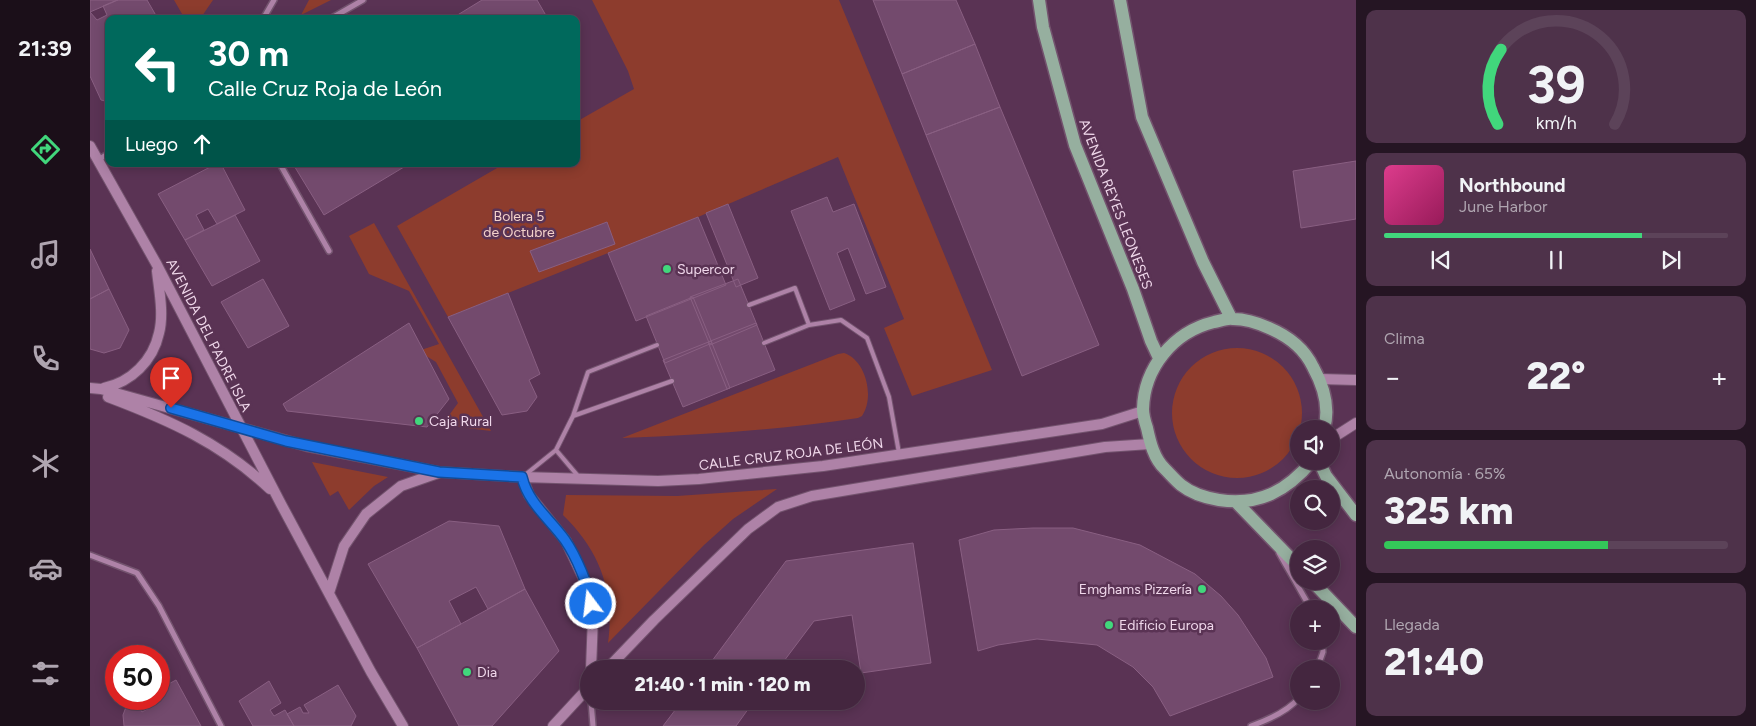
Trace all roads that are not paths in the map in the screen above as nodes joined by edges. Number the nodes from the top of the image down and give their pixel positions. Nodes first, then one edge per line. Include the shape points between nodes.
1 (274, 0) edge
2 (363, 0) edge
3 (1039, 0) edge
4 (1120, 0) edge
5 (265, 15) edge
6 (337, 15) edge
7 (90, 146) edge
8 (105, 156) edge
9 (98, 160) junction
10 (282, 167) edge
11 (329, 251) dead end
12 (157, 264) junction
13 (748, 305) dead end
14 (1231, 318) junction
15 (809, 325) junction
16 (764, 342) dead end
17 (657, 345) dead end
18 (1159, 358) junction
19 (1320, 379) junction
20 (1356, 380) edge
21 (672, 381) dead end
22 (90, 389) edge
23 (101, 389) junction
24 (1143, 411) junction
25 (573, 416) junction
26 (1325, 420) edge
27 (1356, 424) edge
28 (241, 428) junction
29 (1340, 434) edge
30 (1150, 444) junction
31 (556, 450) junction
32 (899, 454) junction
33 (1305, 470) edge
34 (1323, 470) edge
35 (439, 472) junction
36 (522, 477) junction
37 (580, 478) junction
38 (1236, 502) junction
39 (280, 504) junction
40 (1356, 515) edge
41 (1270, 537) junction
42 (90, 555) edge
43 (1290, 558) edge
44 (1321, 590) edge
45 (329, 593) junction
46 (1306, 600) edge
47 (1356, 627) edge
48 (591, 660) edge
49 (616, 660) edge
50 (580, 697) edge
51 (1290, 707) edge
52 (592, 710) edge
53 (401, 725) edge
54 (221, 726) edge
55 (553, 726) edge
56 (593, 726) edge
57 (1251, 726) edge

1 - 5 street
2 - 6 street
3 - 18 main road, AVENIDA REYES LEONESES via 1043,27 1075,145
4 - 14 main road via 1142,117 1203,262
7 - 9 main road, AVENIDA DEL PADRE ISLA
8 - 9 street
9 - 12 main road, AVENIDA DEL PADRE ISLA
10 - 11 street
12 - 23 main road via 159,333 150,355 134,375 117,385
12 - 28 main road, AVENIDA DEL PADRE ISLA
13 - 15 lane via 795,288
14 - 18 main road via 1204,325 1182,336
14 - 19 main road via 1257,322 1285,334 1307,355
15 - 16 lane
15 - 32 lane via 841,320 867,338 889,397
17 - 25 lane via 588,372
18 - 24 main road via 1145,390
19 - 20 main road
19 - 26 main road via 1326,400
21 - 25 lane
22 - 23 main road
22 - 39 main road via 176,425 216,446 249,470 271,490
23 - 28 main road, CALLE CRUZ ROJA DE LEÓN
24 - 30 main road
24 - 32 main road, CALLE CRUZ ROJA DE LEÓN via 1102,424
25 - 31 lane
27 - 29 main road
28 - 35 main road, CALLE CRUZ ROJA DE LEÓN via 306,446
28 - 39 main road, AVENIDA DEL PADRE ISLA
30 - 38 main road via 1161,466 1182,486 1208,498
30 - 49 main road via 1106,447 812,496 778,508 748,529
31 - 36 lane
31 - 37 lane
32 - 37 main road, CALLE CRUZ ROJA DE LEÓN via 700,479
33 - 38 main road via 1284,488 1261,498
34 - 40 main road
35 - 36 main road, CALLE CRUZ ROJA DE LEÓN
35 - 45 main road, CALLE CRUZ ROJA DE LEÓN via 401,486 366,514 344,546
36 - 37 main road, CALLE CRUZ ROJA DE LEÓN
36 - 48 main road via 529,495 566,541 590,592 593,616
38 - 41 main road
39 - 45 main road, AVENIDA DEL PADRE ISLA
41 - 43 main road
41 - 46 street
42 - 54 street via 137,573 159,606
44 - 47 main road
45 - 53 main road, AVENIDA DEL PADRE ISLA
50 - 55 main road
51 - 57 street
52 - 56 street

